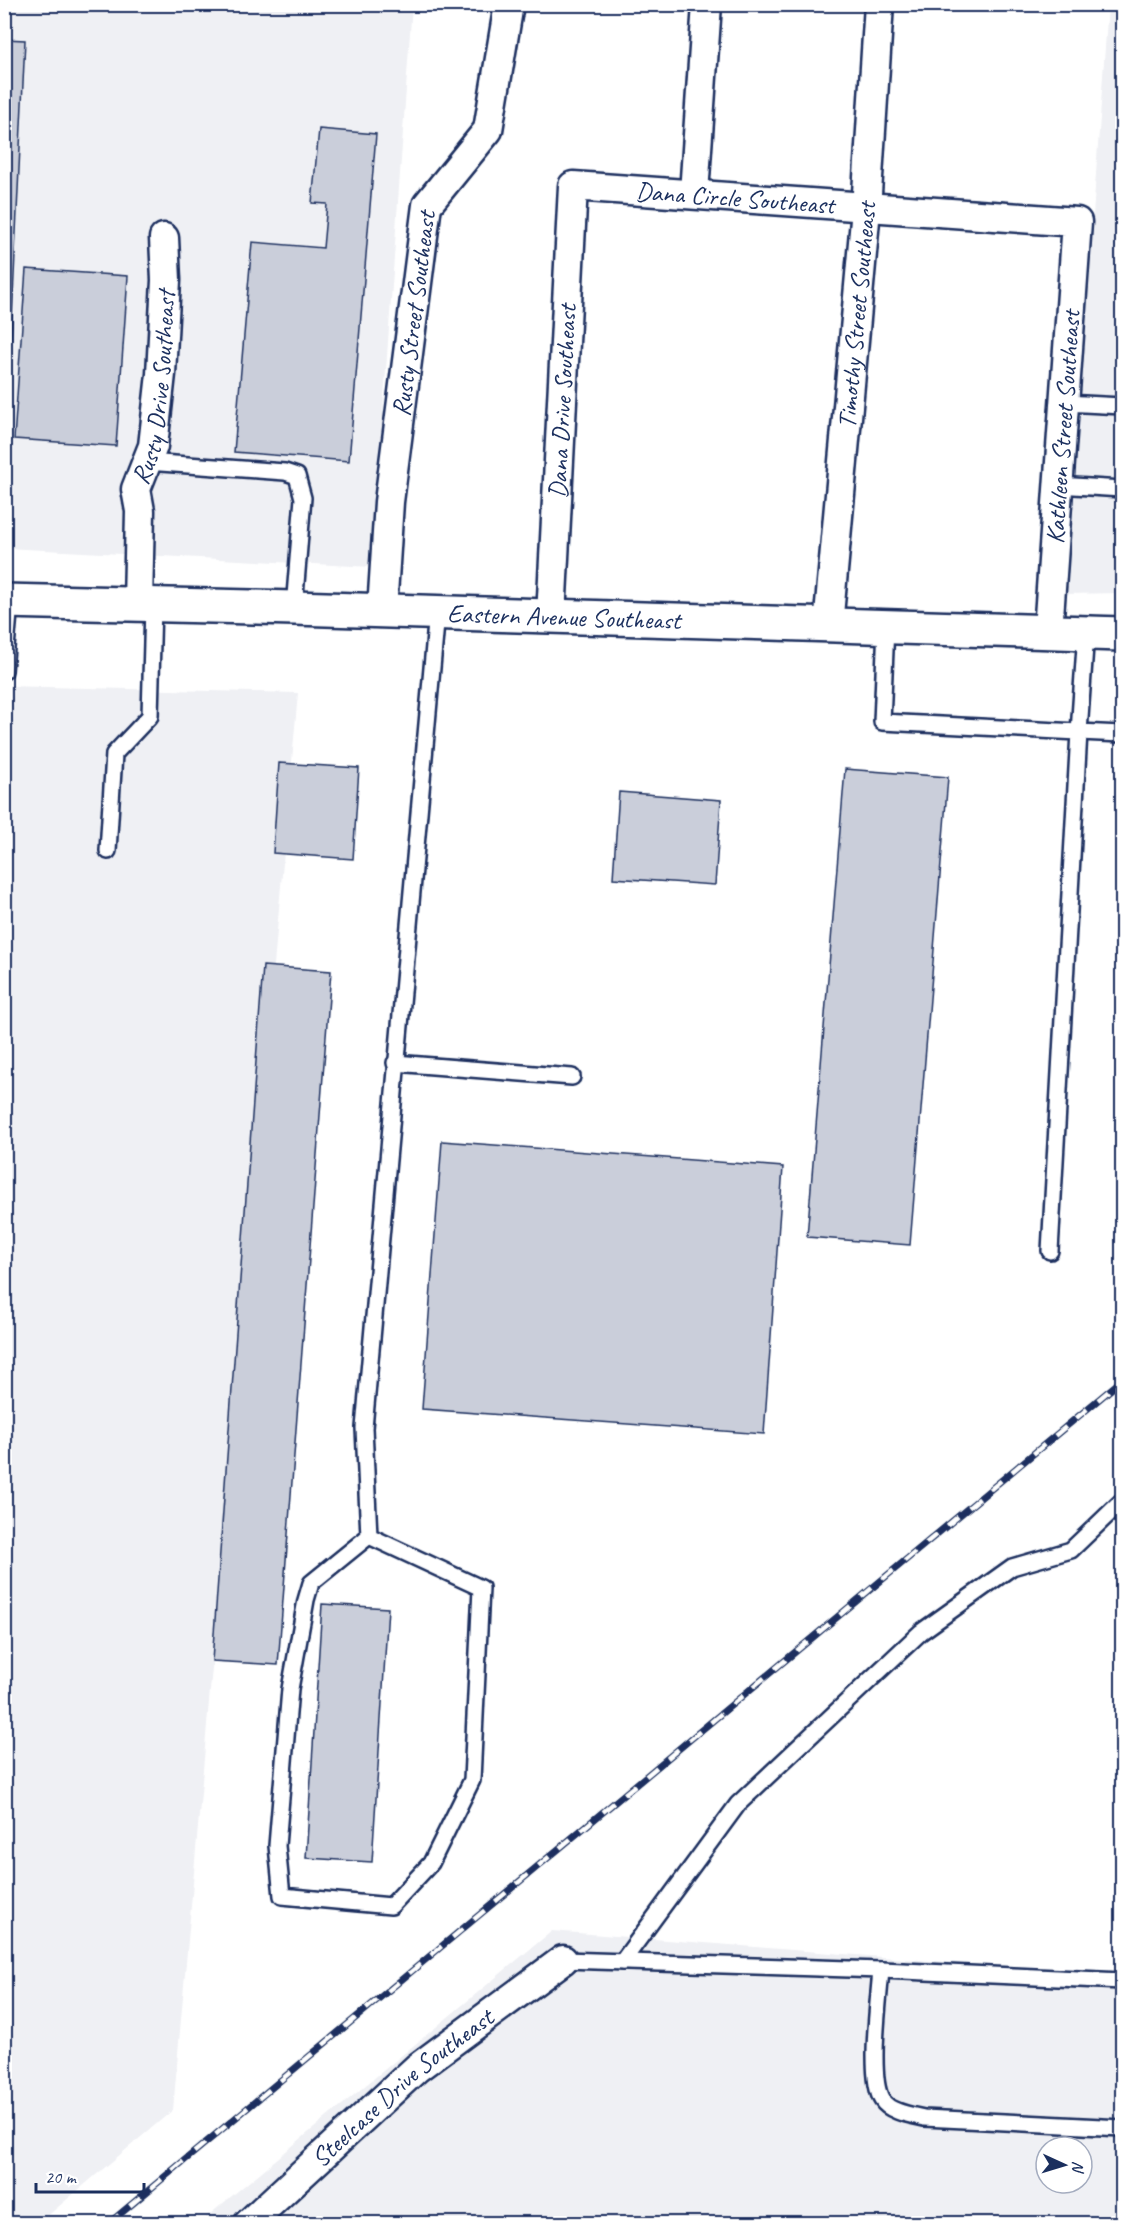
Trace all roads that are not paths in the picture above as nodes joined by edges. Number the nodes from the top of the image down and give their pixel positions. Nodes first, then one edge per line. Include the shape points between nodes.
1 (509, 4) edge
2 (707, 4) edge
3 (879, 4) edge
4 (573, 186) joint
5 (694, 193) junction
6 (866, 208) junction
7 (1077, 222) joint
8 (164, 238) dead end
9 (1065, 403) junction
10 (1122, 406) edge
11 (147, 462) junction
12 (1058, 485) junction
13 (1122, 489) edge
14 (7, 602) edge
15 (145, 605) junction
16 (294, 608) junction
17 (382, 610) junction
18 (437, 612) junction
19 (551, 617) junction
20 (828, 626) junction
21 (886, 626) junction
22 (1048, 632) junction
23 (1086, 632) junction
24 (1122, 634) edge
25 (4, 671) edge
26 (1079, 732) junction
27 (1122, 734) edge
28 (108, 851) dead end
29 (395, 1063) junction
30 (572, 1077) dead end
31 (1050, 1251) dead end
32 (1122, 1501) edge
33 (369, 1536) junction
34 (563, 1960) joint
35 (622, 1962) junction
36 (881, 1970) junction
37 (1122, 1981) edge
38 (1122, 2128) edge
39 (249, 2223) edge

1 - 17 street, Rusty Street Southeast via 488,130 427,205 389,502
2 - 5 street
3 - 6 street, Timothy Street Southeast
4 - 5 street, Dana Circle Southeast
4 - 19 street, Dana Drive Southeast
5 - 6 street, Dana Circle Southeast
6 - 7 street, Dana Circle Southeast
6 - 20 street, Timothy Street Southeast
7 - 9 street, Kathleen Street Southeast
8 - 11 street, Rusty Drive Southeast via 161,374 153,446
9 - 10 lane
9 - 12 street, Kathleen Street Southeast
11 - 15 street, Rusty Drive Southeast via 136,489
11 - 16 lane via 297,476 303,498
12 - 13 lane
12 - 22 street, Kathleen Street Southeast
14 - 15 main road, Eastern Avenue Southeast
14 - 25 lane
15 - 16 main road, Eastern Avenue Southeast
15 - 28 lane via 150,717 114,754
16 - 17 main road, Eastern Avenue Southeast
17 - 18 main road, Eastern Avenue Southeast
18 - 19 main road, Eastern Avenue Southeast
18 - 29 lane
19 - 20 main road, Eastern Avenue Southeast
20 - 21 main road, Eastern Avenue Southeast
21 - 22 main road, Eastern Avenue Southeast
21 - 26 lane via 882,722
22 - 23 main road, Eastern Avenue Southeast
23 - 24 main road, Eastern Avenue Southeast
23 - 26 lane
26 - 27 lane
26 - 31 lane
29 - 30 lane
29 - 33 lane via 364,1428
32 - 35 lane via 1071,1550 1012,1567 921,1632 738,1804
33 - 33 lane via 311,1583 290,1689 277,1846 282,1896 391,1906 431,1863 472,1780 481,1588
34 - 35 lane
34 - 39 street, Steelcase Drive Southeast via 417,2068
35 - 36 lane
36 - 37 lane
36 - 38 lane via 875,2079 882,2101 898,2111 924,2118

